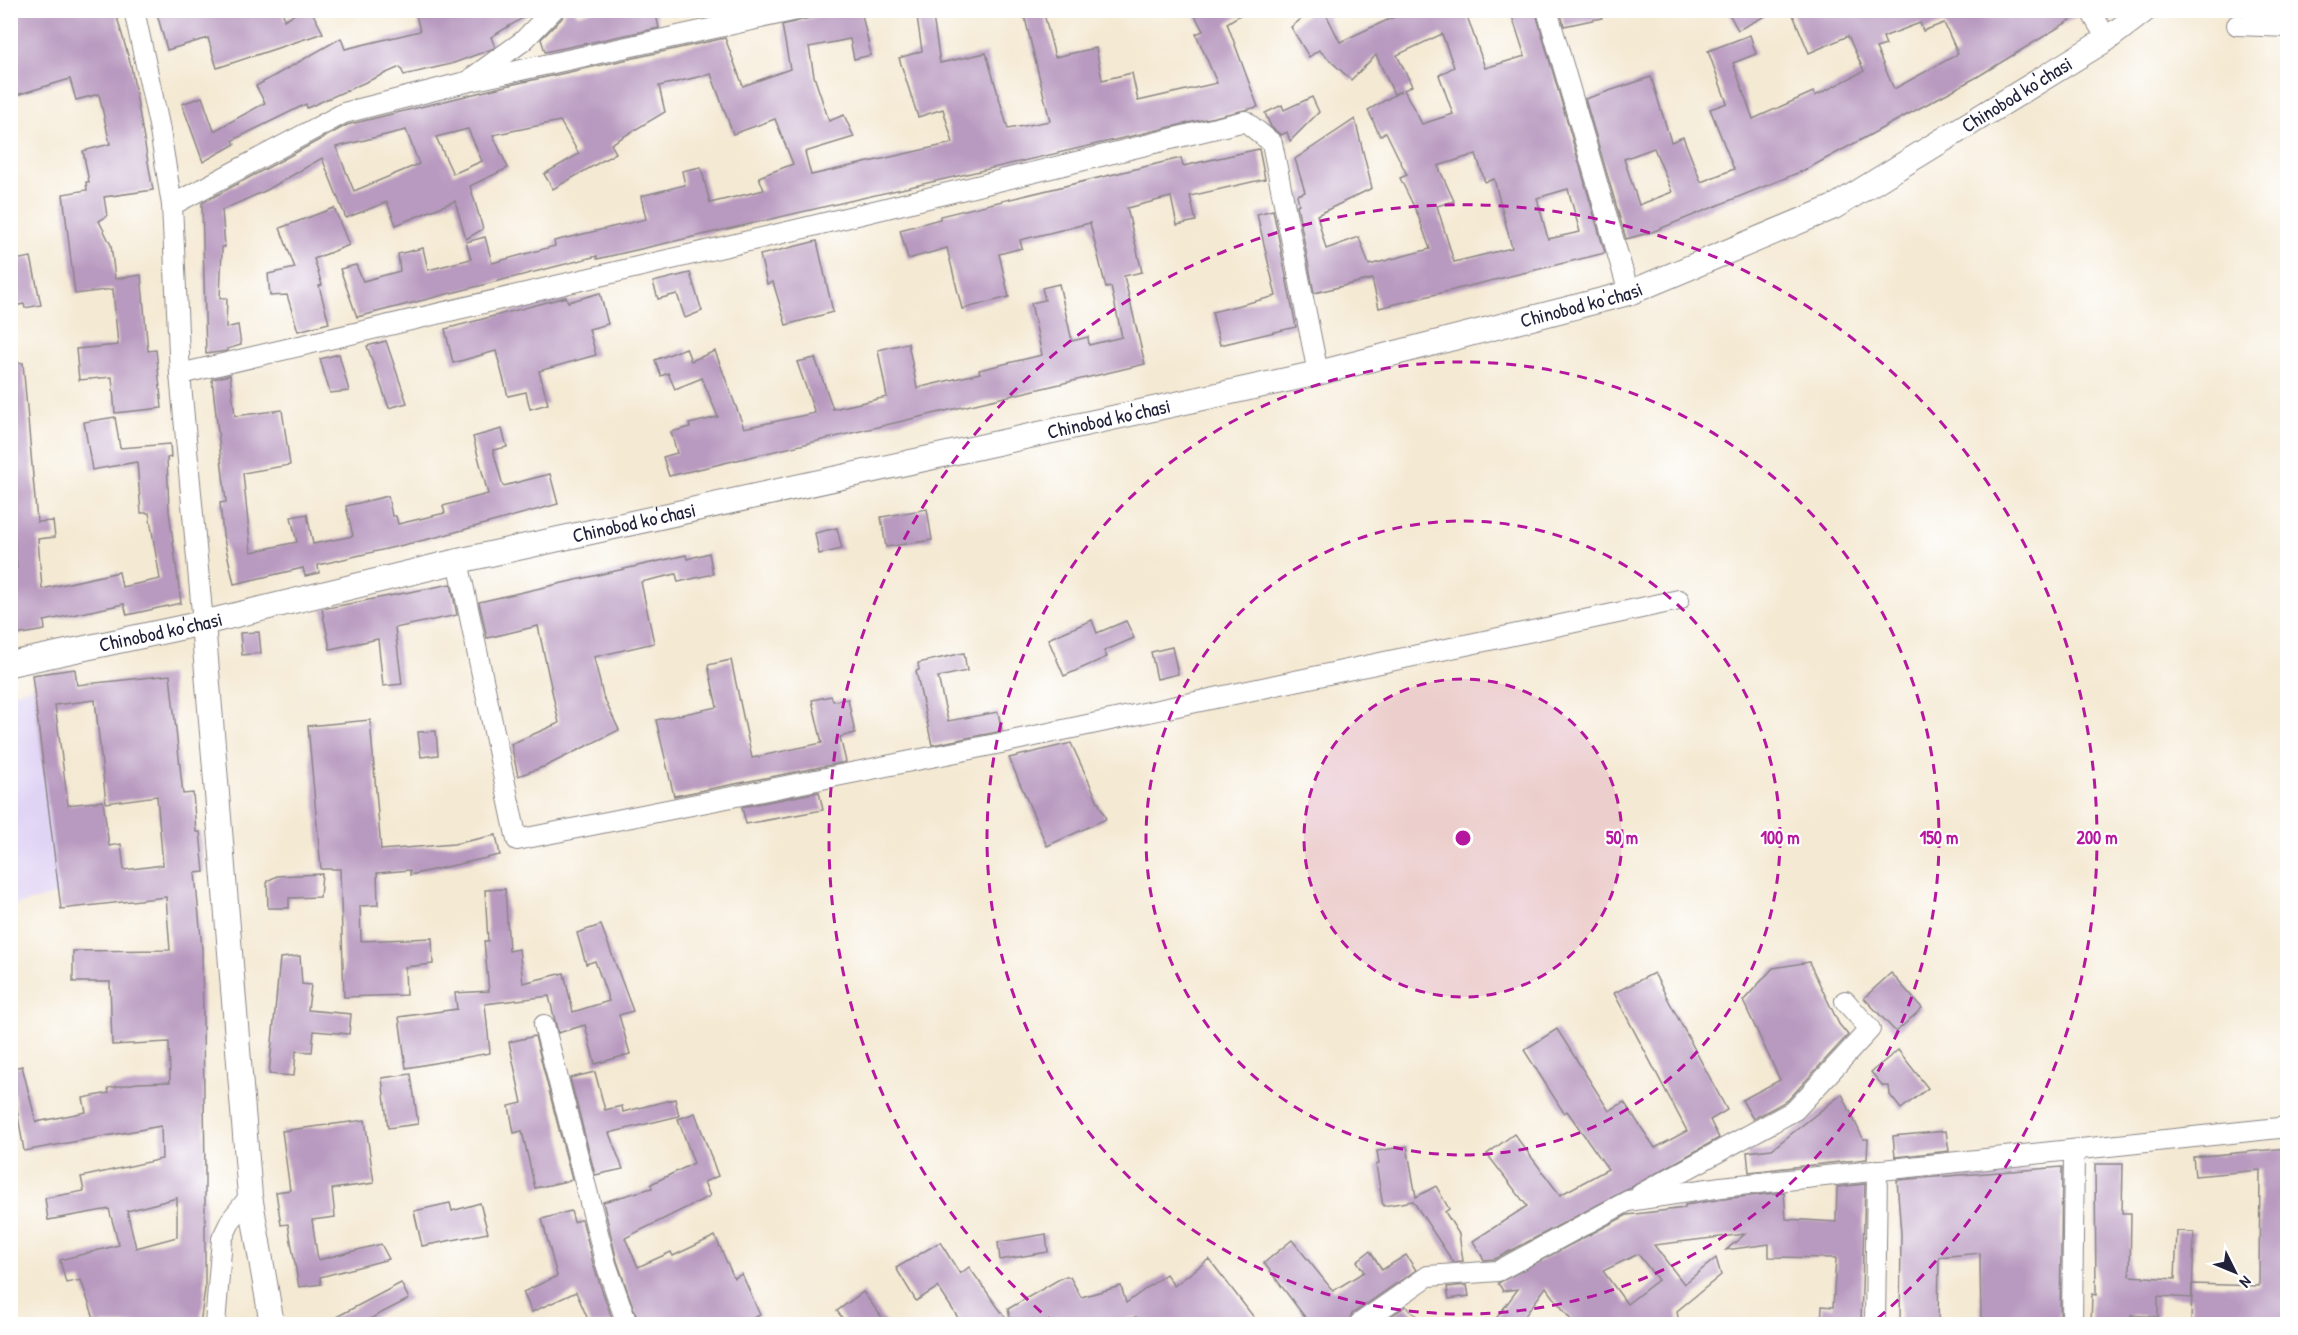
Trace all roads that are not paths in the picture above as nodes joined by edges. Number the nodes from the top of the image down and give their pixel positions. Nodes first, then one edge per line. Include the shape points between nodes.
1 (134, 10) edge
2 (553, 10) edge
3 (797, 10) edge
4 (1547, 10) edge
5 (2090, 10) edge
6 (2145, 10) edge
7 (2237, 25) dead end
8 (2288, 27) edge
9 (2107, 39) junction
10 (466, 82) junction
11 (172, 205) junction
12 (1629, 292) junction
13 (1318, 373) junction
14 (180, 374) junction
15 (458, 561) junction
16 (1679, 600) dead end
17 (203, 623) junction
18 (10, 664) edge
19 (1845, 1001) dead end
20 (544, 1025) dead end
21 (2288, 1127) edge
22 (2074, 1152) junction
23 (1877, 1170) junction
24 (250, 1196) junction
25 (1628, 1201) junction
26 (215, 1324) edge
27 (272, 1324) edge
28 (627, 1324) edge
29 (1359, 1324) edge
30 (1875, 1324) edge
31 (2072, 1324) edge

1 - 11 street
2 - 10 street via 523,41
3 - 10 street
4 - 12 street
5 - 9 street
6 - 9 street, Chinobod ko'chasi
7 - 8 street
9 - 12 street, Chinobod ko'chasi via 1834,207
10 - 11 street via 344,113
11 - 14 street
12 - 13 street, Chinobod ko'chasi
13 - 14 street via 1272,143 1245,121
13 - 15 street, Chinobod ko'chasi
14 - 17 street
15 - 16 street via 517,840
15 - 17 street, Chinobod ko'chasi
17 - 18 street, Chinobod ko'chasi
17 - 24 street
19 - 25 street via 1870,1029 1795,1110
20 - 28 street via 606,1264
21 - 22 street
22 - 23 street
22 - 31 street
23 - 25 street
23 - 30 street
24 - 26 street via 222,1239
24 - 27 street
25 - 29 street via 1498,1271 1428,1276

